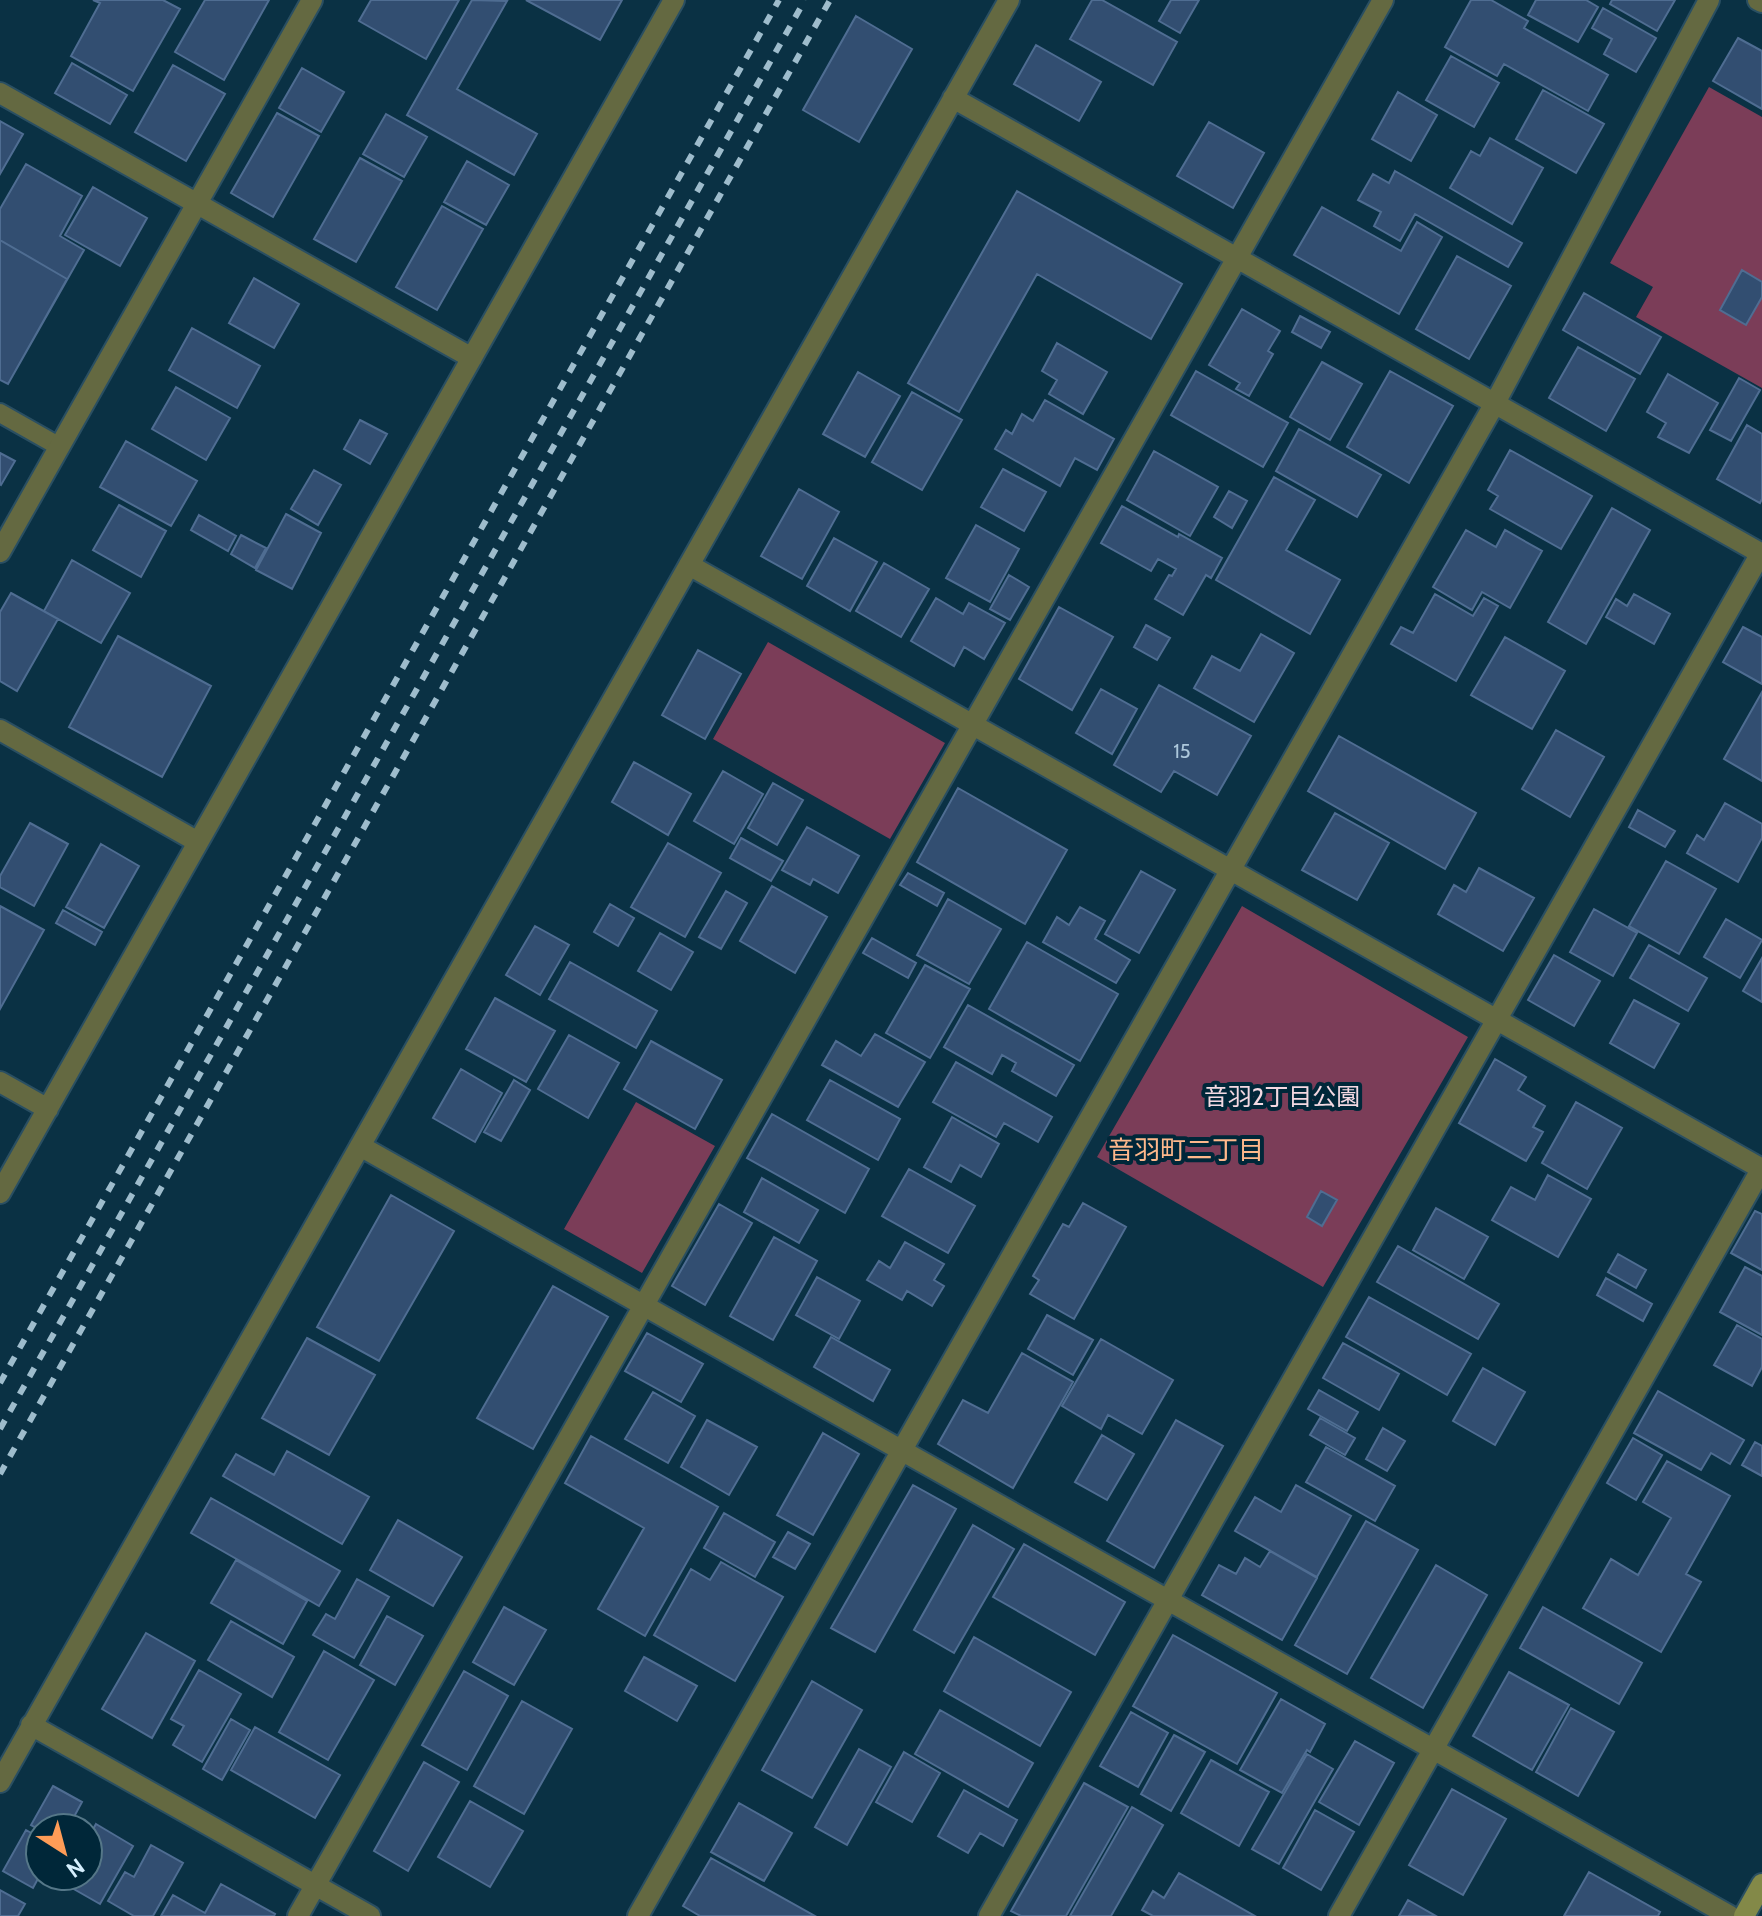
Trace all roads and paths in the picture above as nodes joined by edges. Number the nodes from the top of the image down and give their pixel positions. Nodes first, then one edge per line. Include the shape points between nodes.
1 (312, 0) edge
2 (674, 0) edge
3 (1009, 0) edge
4 (1383, 0) edge
5 (1709, 0) edge
6 (0, 93) edge
7 (953, 98) junction
8 (197, 203) junction
9 (1237, 259) junction
10 (472, 358) junction
11 (1495, 403) junction
12 (0, 413) edge
13 (60, 447) junction
14 (0, 552) edge
15 (1761, 554) edge
16 (689, 565) junction
17 (973, 724) junction
18 (0, 730) edge
19 (198, 842) junction
20 (1231, 870) junction
21 (1496, 1019) junction
22 (0, 1082) edge
23 (48, 1109) junction
24 (360, 1146) junction
25 (1762, 1168) edge
26 (0, 1193) edge
27 (644, 1305) junction
28 (902, 1450) junction
29 (1168, 1600) junction
30 (31, 1725) junction
31 (1433, 1749) junction
32 (0, 1782) edge
33 (1762, 1884) edge
34 (315, 1885) junction
35 (298, 1916) edge
36 (370, 1916) edge
37 (638, 1916) edge
38 (989, 1916) edge
39 (1339, 1916) edge
40 (1730, 1916) edge
41 (1744, 1916) edge

1 - 8 street
2 - 10 street
3 - 7 street
4 - 9 street
5 - 11 street
6 - 8 street
7 - 9 street
7 - 16 street
8 - 10 street
8 - 13 street
9 - 11 street
9 - 17 street
10 - 19 street
11 - 15 street
11 - 20 street
12 - 13 lane
13 - 14 street
15 - 21 street
16 - 17 street
16 - 24 street
17 - 20 street
17 - 27 street
18 - 19 street
19 - 23 street
20 - 21 street
20 - 28 street
21 - 25 street
21 - 29 street
22 - 23 street
23 - 26 street
24 - 27 street
24 - 30 street
25 - 31 street
27 - 28 street
27 - 34 street
28 - 29 street
28 - 37 street
29 - 31 street
29 - 38 street
30 - 32 street
30 - 34 street
31 - 39 street
31 - 40 street
33 - 41 street
34 - 35 street
34 - 36 street

